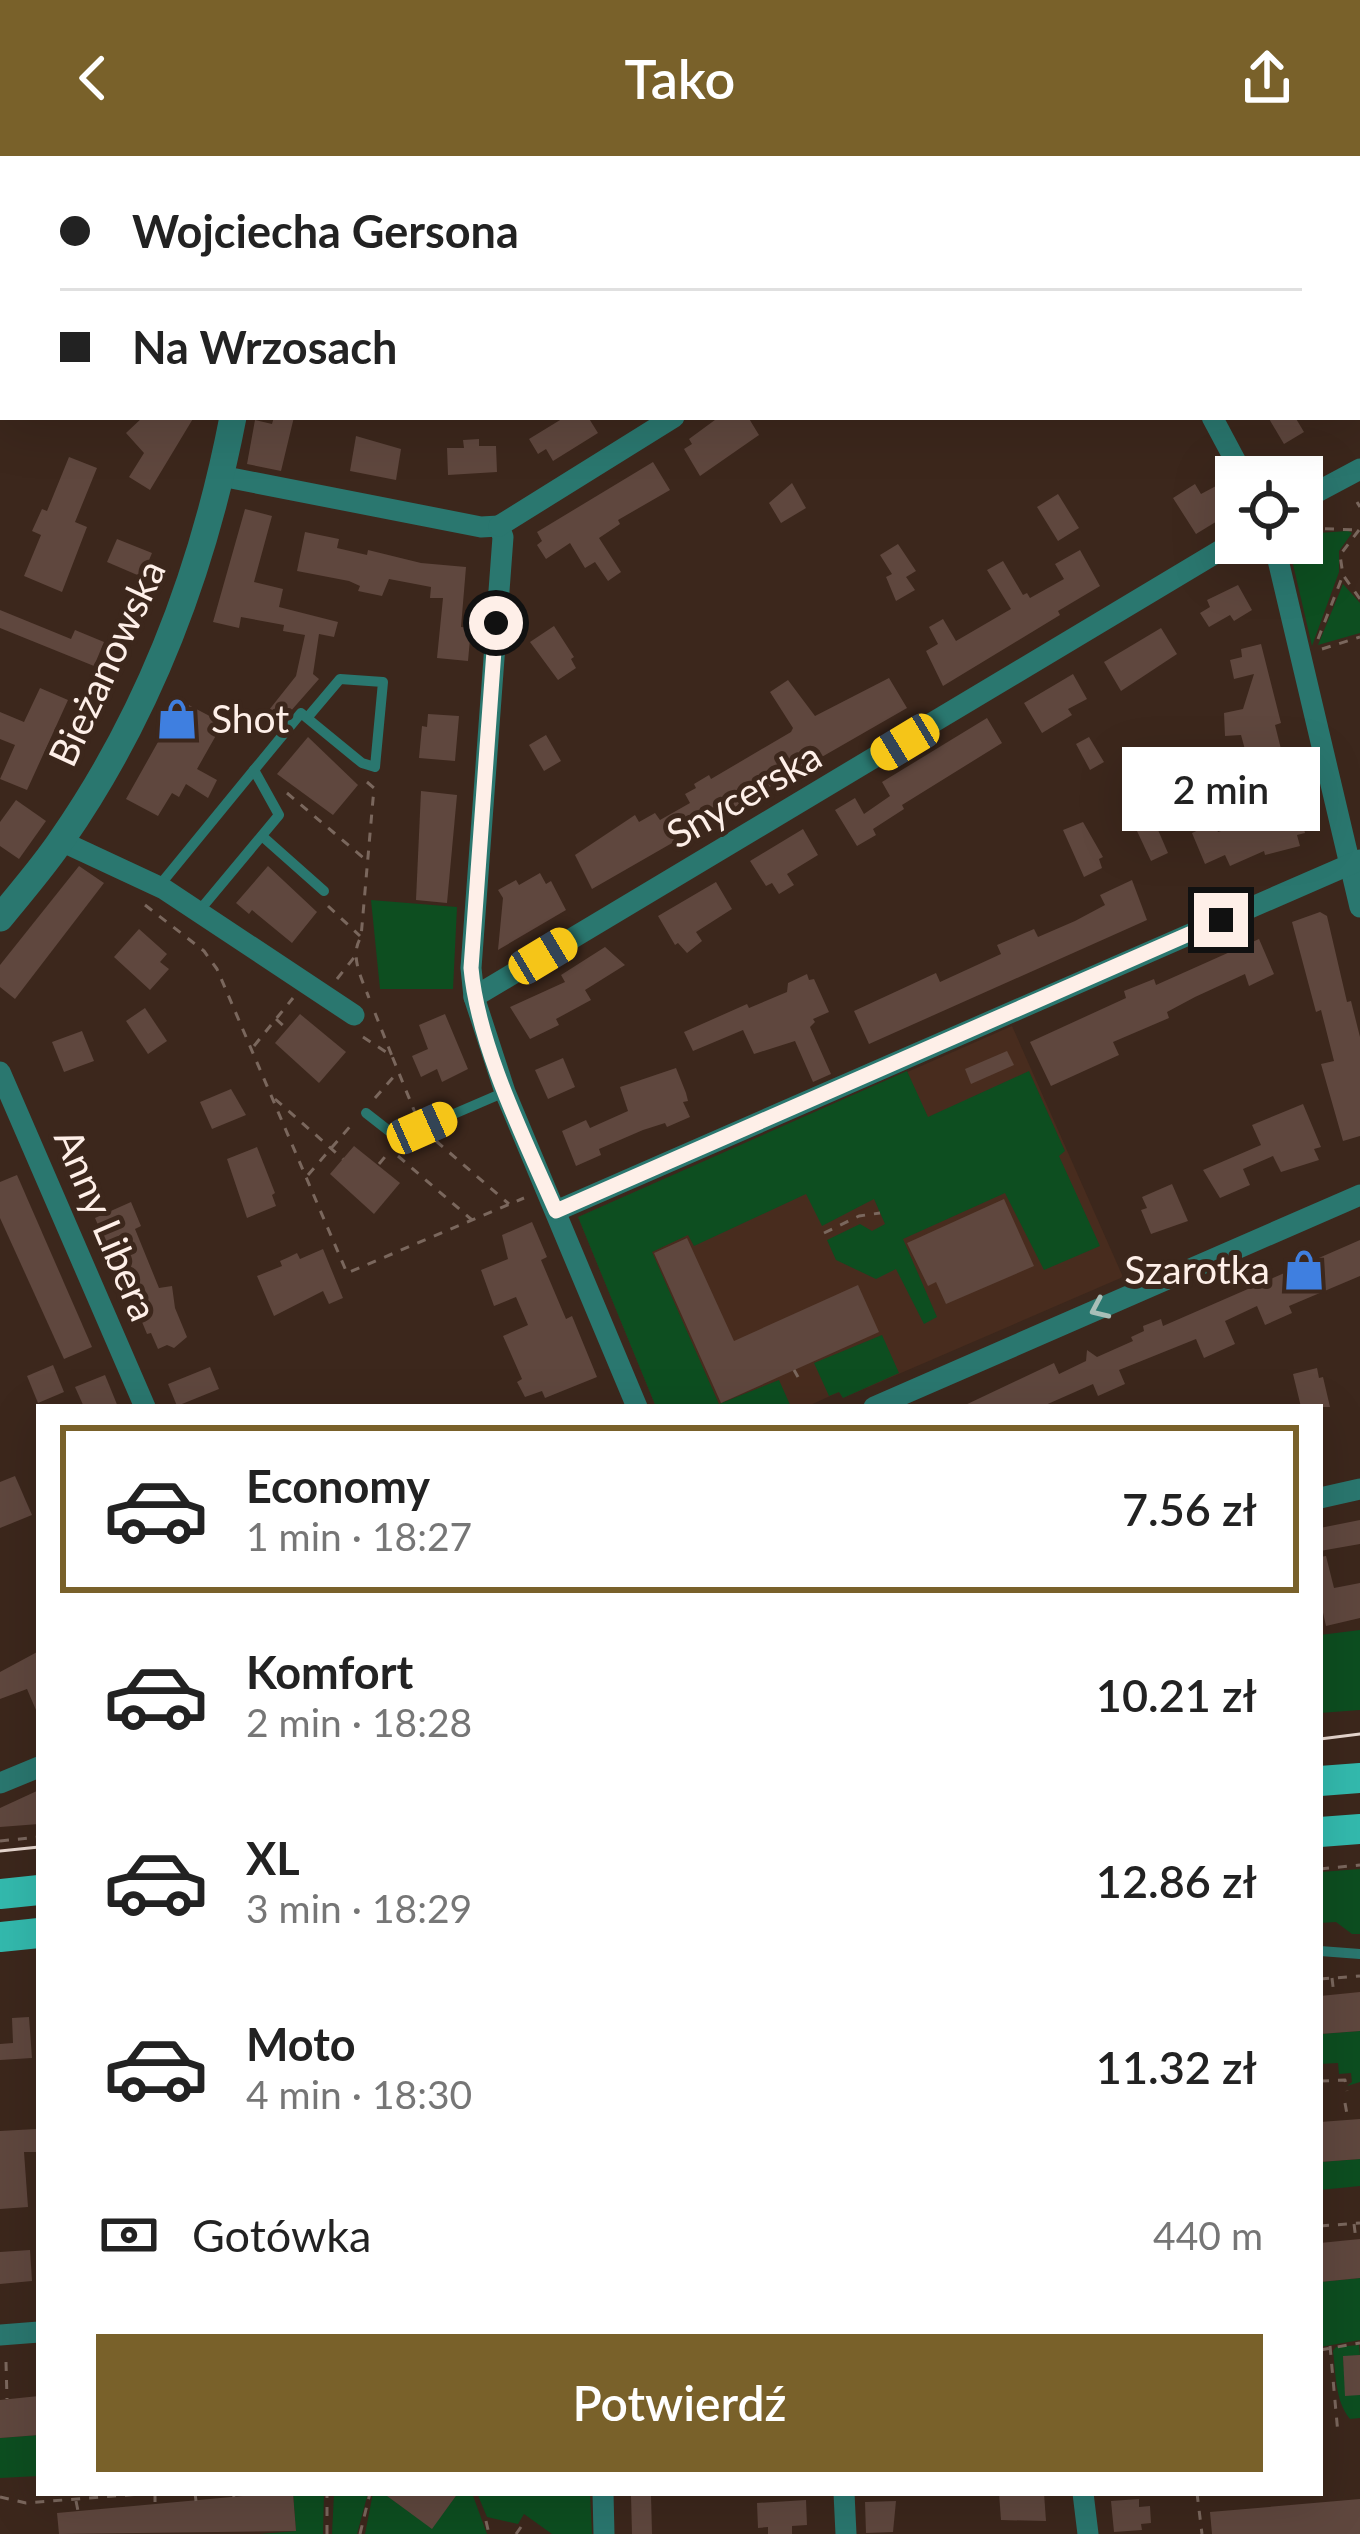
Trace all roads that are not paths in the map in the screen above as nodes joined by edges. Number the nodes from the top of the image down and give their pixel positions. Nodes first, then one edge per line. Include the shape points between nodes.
1 (231, 420) edge
2 (669, 420) edge
3 (1214, 420) edge
4 (1233, 456) edge
5 (1360, 469) edge
6 (220, 476) junction
7 (1323, 489) edge
8 (499, 526) junction
9 (1215, 555) edge
10 (1279, 564) edge
11 (307, 718) junction
12 (254, 770) junction
13 (262, 836) junction
14 (61, 842) junction
15 (1355, 862) edge
16 (160, 886) junction
17 (320, 893) road end
18 (1360, 907) edge
19 (199, 911) junction
20 (0, 918) edge
21 (473, 998) junction
22 (354, 1015) dead end
23 (0, 1072) edge
24 (505, 1092) junction
25 (364, 1112) road end
26 (1360, 1196) edge
27 (556, 1211) junction
28 (145, 1404) edge
29 (636, 1404) edge
30 (881, 1404) edge
31 (1360, 1489) edge
32 (1323, 1497) edge
33 (36, 1768) edge
34 (1360, 1778) edge
35 (1323, 1781) edge
36 (0, 1784) edge
37 (1360, 1829) edge
38 (1323, 1832) edge
39 (36, 1891) edge
40 (0, 1894) edge
41 (36, 1934) edge
42 (0, 1937) edge
43 (1323, 1951) edge
44 (1360, 1954) edge
45 (36, 2332) edge
46 (0, 2335) edge
47 (603, 2496) edge
48 (844, 2496) edge
49 (1083, 2496) edge
50 (604, 2534) edge
51 (846, 2534) edge
52 (1088, 2534) edge

1 - 6 street, Bieżanowska
2 - 8 street
3 - 4 street
5 - 7 street
6 - 8 street
6 - 14 street, Bieżanowska via 169,641 122,742
8 - 21 street
9 - 21 street, Snycerska
10 - 15 street
11 - 11 lane via 375,767 383,682 340,679
11 - 12 lane via 301,713
12 - 13 lane via 279,815
12 - 16 lane
13 - 17 lane
13 - 19 lane
14 - 16 street
14 - 20 street, Bieżanowska
15 - 18 street
15 - 27 street
16 - 19 street
19 - 22 street
21 - 24 street
23 - 28 street, Anny Libera
24 - 25 lane via 398,1138
24 - 27 street
26 -> 30 street
27 - 29 street
31 - 32 street
33 - 36 street
34 - 35 main road
37 - 38 main road
39 - 40 main road
41 - 42 main road
43 - 44 lane
45 - 46 street
47 - 50 street
48 - 51 street
49 - 52 street

